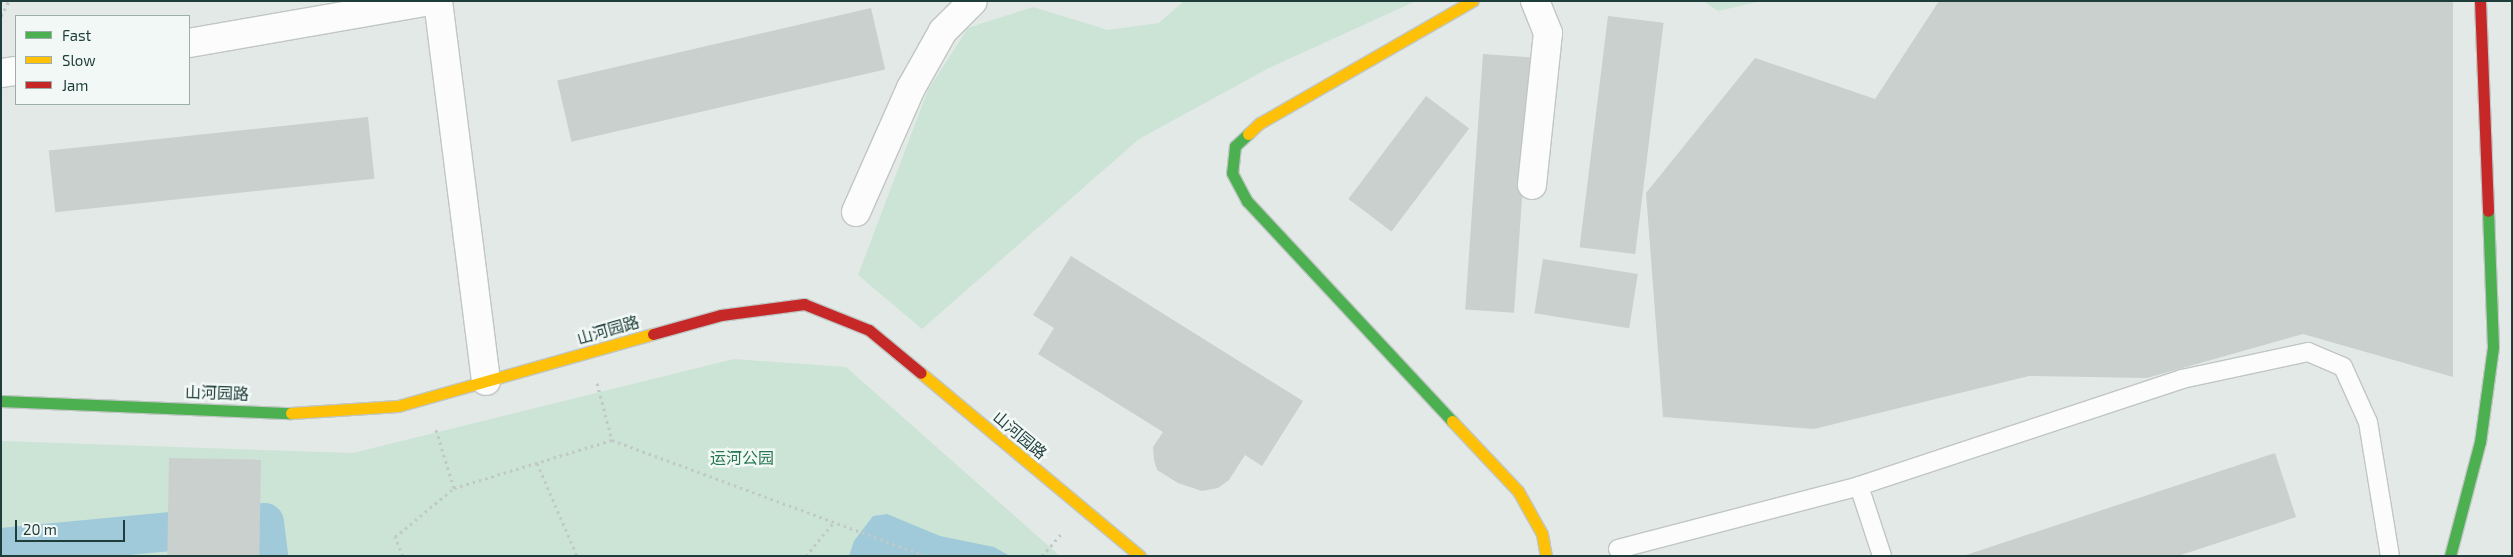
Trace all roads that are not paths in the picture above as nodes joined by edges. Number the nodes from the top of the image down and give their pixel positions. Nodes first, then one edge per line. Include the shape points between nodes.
1 (429, 1) edge
2 (438, 1) edge
3 (1472, 1) edge
4 (1535, 1) edge
5 (2480, 1) edge
6 (970, 2) edge
7 (190, 43) edge
8 (15, 71) edge
9 (1, 73) edge
10 (1532, 185) dead end
11 (856, 212) dead end
12 (486, 381) junction
13 (1, 401) edge
14 (1859, 486) junction
15 (1618, 549) dead end
16 (1140, 556) edge
17 (1546, 556) edge
18 (1882, 556) edge
19 (2390, 556) edge
20 (2450, 556) edge

1 - 7 street
2 - 12 street
3 - 17 street via 1260,123 1235,146 1232,173 1247,202 1518,491 1542,534
4 - 10 street via 1548,32
5 - 20 street via 2493,347 2480,442
6 - 11 street via 943,30 911,88
8 - 9 street
12 - 13 street, 山河园路 via 398,406 297,413
12 - 16 street, 山河园路 via 721,315 804,304 869,330
14 - 15 lane
14 - 18 lane
14 - 19 lane via 2182,379 2308,352 2344,367 2368,422

